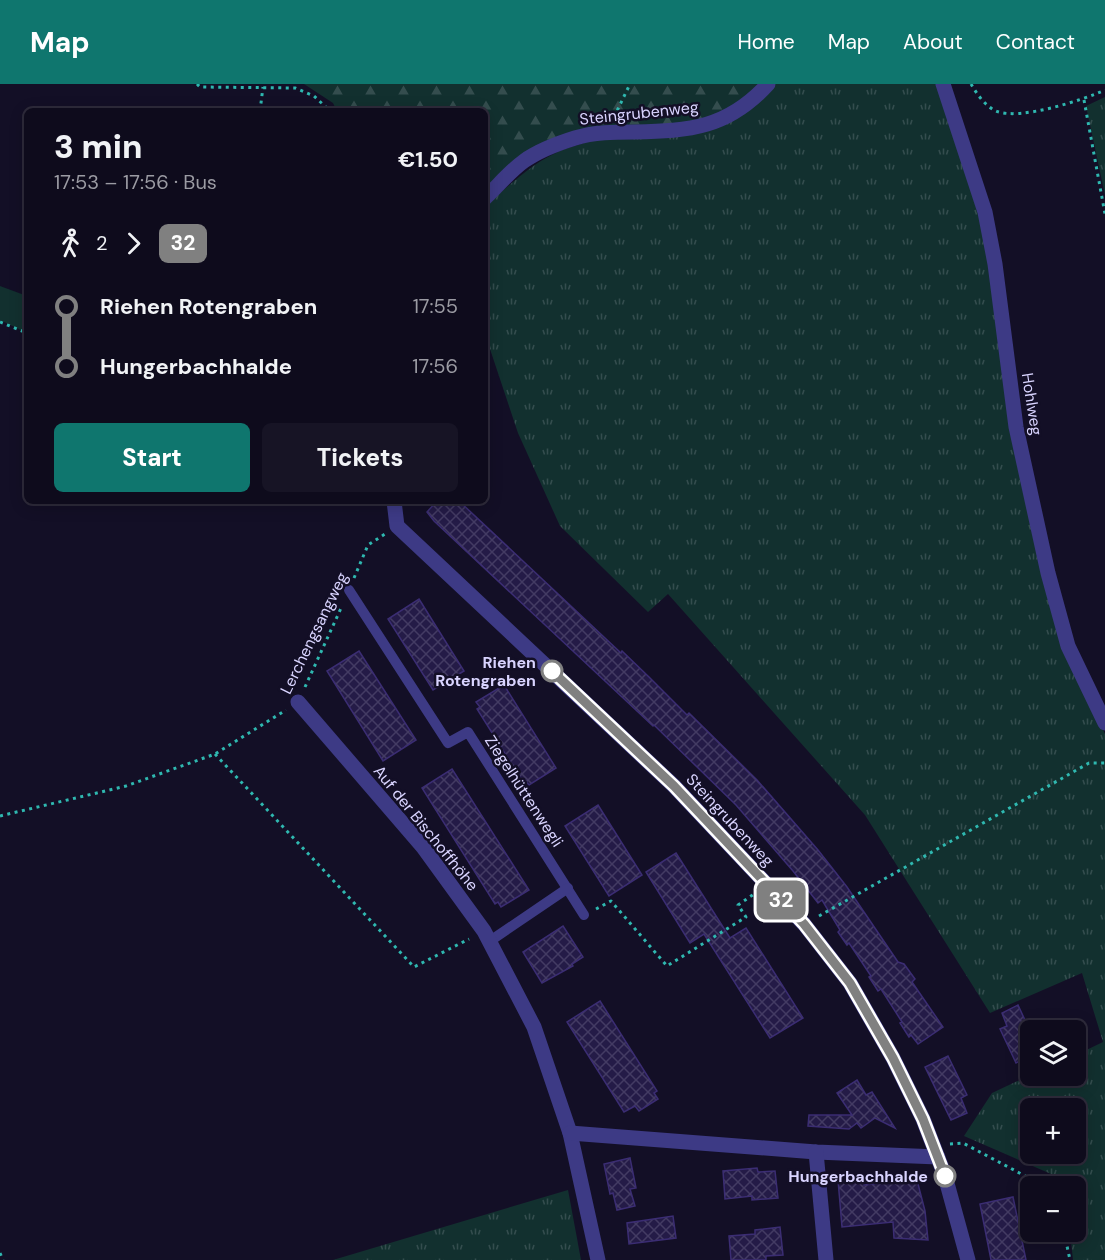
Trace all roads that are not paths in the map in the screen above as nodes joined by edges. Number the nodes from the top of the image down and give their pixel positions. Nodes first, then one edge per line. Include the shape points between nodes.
1 (768, 84) edge
2 (943, 84) edge
3 (488, 195) edge
4 (394, 504) edge
5 (349, 590) road end
6 (298, 702) road end
7 (1105, 723) edge
8 (568, 888) junction
9 (584, 915) road end
10 (487, 936) junction
11 (570, 1133) junction
12 (936, 1151) junction
13 (816, 1152) junction
14 (598, 1260) edge
15 (826, 1260) edge
16 (968, 1260) edge

1 - 3 street, Steingrubenweg via 739,110 704,126 607,132 575,138 525,160
2 - 7 street, Hohlweg via 985,212 1016,427 1048,573 1068,646
4 - 12 street, Steingrubenweg via 397,526 674,786 804,924 850,983 893,1058
5 - 8 lane, Ziegelhüttenwegli via 448,743 468,732
6 - 10 street, Auf der Bischoffhöhe via 423,847
8 - 9 lane, Ziegelhüttenwegli
8 - 10 lane
10 - 11 street, Auf der Bischoffhöhe via 534,1027
11 - 13 street
11 - 14 street, Auf der Bischoffhöhe
12 - 13 street
12 - 16 street, Steingrubenweg
13 - 15 street

